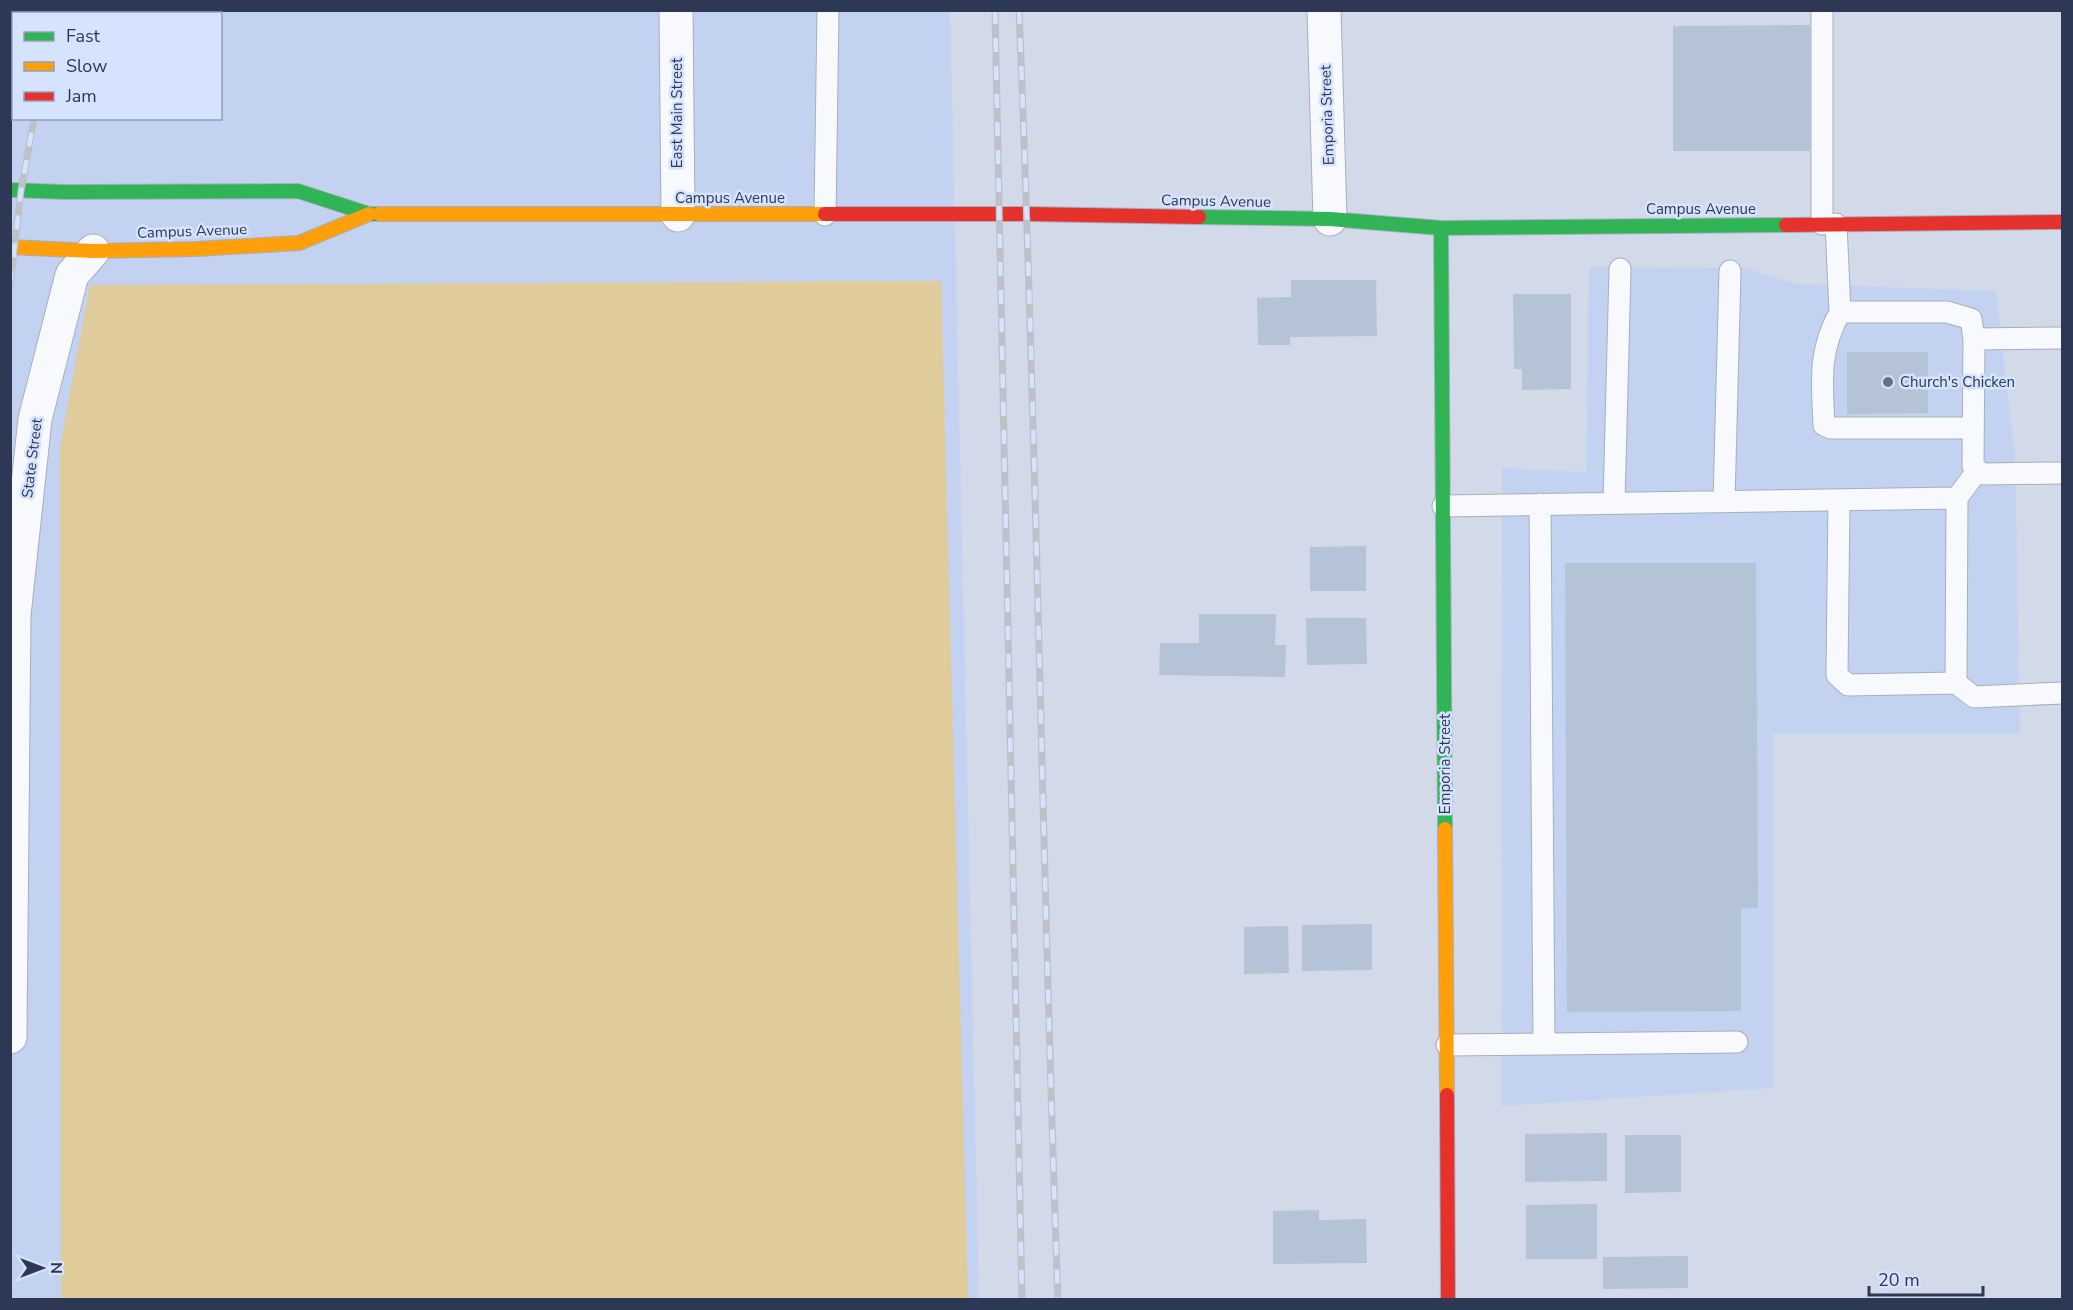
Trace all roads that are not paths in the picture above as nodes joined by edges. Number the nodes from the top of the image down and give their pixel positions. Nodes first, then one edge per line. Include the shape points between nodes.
1 (676, 10) edge
2 (828, 10) edge
3 (1324, 10) edge
4 (1822, 10) edge
5 (10, 190) edge
6 (369, 214) junction
7 (678, 215) junction
8 (825, 215) junction
9 (1330, 219) junction
10 (2062, 222) edge
11 (1829, 224) junction
12 (1441, 228) junction
13 (10, 247) edge
14 (93, 251) junction
15 (1620, 269) dead end
16 (1730, 271) dead end
17 (1840, 312) junction
18 (2062, 338) edge
19 (1974, 339) junction
20 (1972, 428) junction
21 (1977, 471) junction
22 (2062, 472) edge
23 (1958, 498) junction
24 (1839, 500) junction
25 (1724, 502) junction
26 (1614, 503) junction
27 (1540, 504) junction
28 (1443, 506) junction
29 (1956, 683) junction
30 (2062, 693) edge
31 (10, 1037) edge
32 (1737, 1042) dead end
33 (1446, 1044) junction
34 (1544, 1044) junction
35 (1448, 1299) edge

1 - 7 street, East Main Street
2 - 8 lane
3 - 9 street, Emporia Street
4 - 11 lane
5 - 6 street, Campus Avenue via 298,191
6 - 7 street, Campus Avenue
6 - 14 street, Campus Avenue via 299,243
7 - 8 street, Campus Avenue
8 - 9 street, Campus Avenue
9 - 12 street, Campus Avenue
10 - 11 street, Campus Avenue
11 - 12 street, Campus Avenue
11 - 17 lane
12 - 28 street, Emporia Street
13 - 14 street, Campus Avenue
14 - 31 street, State Street via 72,275 35,419 14,615
15 - 26 lane
16 - 25 lane
17 - 19 lane via 1947,312 1971,319
17 - 20 lane via 1830,330 1821,364 1824,425
18 - 19 lane
19 - 20 lane
20 - 21 lane via 1972,466
21 - 22 lane
21 - 23 lane
23 - 24 lane
23 - 29 lane
24 - 25 lane
24 - 29 lane via 1837,675 1848,685
25 - 26 lane
26 - 27 lane
27 - 28 lane
27 - 34 lane
28 - 33 street, Emporia Street
29 - 30 lane via 1974,697
32 - 34 lane
33 - 34 lane
33 - 35 street, Emporia Street

